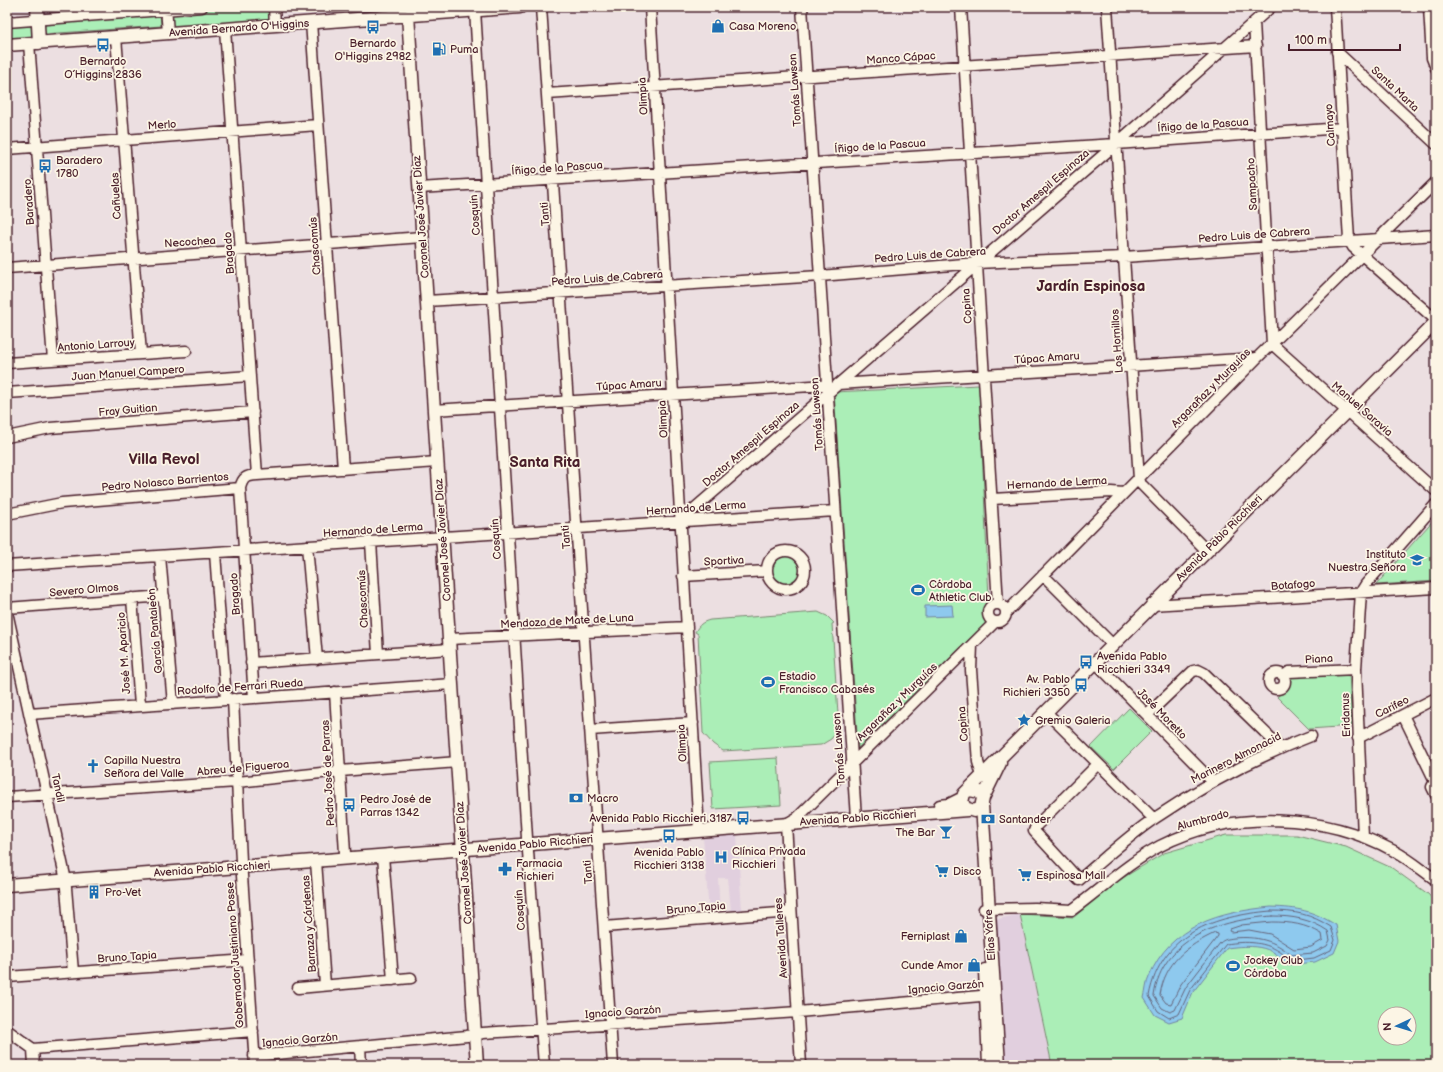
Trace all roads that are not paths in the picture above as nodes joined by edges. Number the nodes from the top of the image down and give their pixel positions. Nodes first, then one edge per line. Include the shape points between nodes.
1 (37, 7) edge
2 (202, 7) edge
3 (274, 7) edge
4 (520, 7) edge
5 (542, 7) edge
6 (650, 7) edge
7 (802, 7) edge
8 (961, 7) edge
9 (1107, 7) edge
10 (1271, 7) edge
11 (1335, 7) edge
12 (1429, 7) edge
13 (166, 8) edge
14 (475, 10) junction
15 (394, 12) edge
16 (408, 15) junction
17 (38, 20) junction
18 (7, 22) edge
19 (311, 22) junction
20 (1254, 22) junction
21 (275, 25) junction
22 (225, 29) junction
23 (168, 33) junction
24 (116, 37) junction
25 (34, 43) junction
26 (7, 45) edge
27 (1256, 46) junction
28 (1223, 50) junction
29 (1337, 52) junction
30 (1110, 57) junction
31 (964, 66) junction
32 (1436, 68) edge
33 (806, 77) junction
34 (655, 86) junction
35 (547, 94) junction
36 (318, 125) junction
37 (1342, 128) junction
38 (232, 131) junction
39 (1261, 133) junction
40 (125, 140) junction
41 (1116, 144) junction
42 (1436, 144) edge
43 (37, 146) junction
44 (7, 149) edge
45 (970, 152) junction
46 (812, 162) junction
47 (660, 172) junction
48 (554, 181) junction
49 (1436, 182) edge
50 (485, 184) junction
51 (419, 188) junction
52 (1436, 235) edge
53 (422, 237) junction
54 (1381, 238) junction
55 (1349, 240) junction
56 (327, 244) junction
57 (1267, 246) junction
58 (241, 251) junction
59 (1362, 255) junction
60 (1124, 257) junction
61 (132, 259) junction
62 (976, 263) junction
63 (46, 265) junction
64 (7, 268) edge
65 (820, 276) junction
66 (666, 286) junction
67 (562, 293) junction
68 (492, 297) junction
69 (427, 302) junction
70 (1436, 321) edge
71 (1272, 344) junction
72 (186, 351) dead end
73 (141, 354) junction
74 (1257, 358) junction
75 (53, 360) junction
76 (7, 363) edge
77 (1131, 365) junction
78 (984, 374) junction
79 (250, 376) junction
80 (838, 384) junction
81 (827, 389) junction
82 (7, 393) edge
83 (673, 394) junction
84 (569, 401) junction
85 (500, 405) junction
86 (434, 410) junction
87 (1347, 411) junction
88 (253, 412) junction
89 (7, 437) edge
90 (437, 462) junction
91 (343, 469) junction
92 (257, 475) junction
93 (1139, 479) junction
94 (240, 488) junction
95 (1436, 491) edge
96 (1124, 493) junction
97 (992, 499) junction
98 (1436, 504) edge
99 (836, 511) junction
100 (7, 514) edge
101 (680, 521) junction
102 (577, 528) junction
103 (507, 533) junction
104 (442, 537) junction
105 (371, 542) junction
106 (307, 546) junction
107 (244, 550) junction
108 (1206, 550) junction
109 (215, 553) junction
110 (160, 556) junction
111 (7, 566) edge
112 (767, 571) dead end
113 (683, 576) junction
114 (1043, 576) junction
115 (1436, 588) edge
116 (1361, 592) junction
117 (164, 596) junction
118 (132, 598) junction
119 (998, 604) junction
120 (1151, 605) junction
121 (7, 608) edge
122 (7, 612) edge
123 (1006, 613) junction
124 (995, 622) junction
125 (687, 627) junction
126 (584, 632) junction
127 (514, 637) junction
128 (450, 644) junction
129 (972, 645) junction
130 (1112, 645) junction
131 (378, 654) junction
132 (960, 657) junction
133 (317, 659) junction
134 (1095, 662) junction
135 (251, 663) junction
136 (1356, 669) junction
137 (971, 670) junction
138 (1284, 676) dead end
139 (452, 684) junction
140 (335, 692) junction
141 (254, 698) junction
142 (1436, 698) edge
143 (230, 700) junction
144 (173, 704) junction
145 (140, 706) junction
146 (1046, 712) junction
147 (29, 714) junction
148 (1147, 715) junction
149 (1403, 715) junction
150 (692, 723) junction
151 (590, 730) junction
152 (1312, 736) dead end
153 (1358, 738) junction
154 (1281, 748) junction
155 (1003, 756) junction
156 (458, 762) junction
157 (852, 762) junction
158 (1098, 764) junction
159 (340, 771) junction
160 (982, 776) junction
161 (1435, 780) edge
162 (237, 782) junction
163 (1212, 782) junction
164 (47, 794) junction
165 (966, 794) junction
166 (1436, 795) edge
167 (7, 797) edge
168 (983, 802) junction
169 (969, 811) junction
170 (856, 815) junction
171 (798, 817) junction
172 (1154, 819) junction
173 (786, 824) junction
174 (699, 828) junction
175 (598, 836) junction
176 (1363, 836) junction
177 (527, 841) junction
178 (463, 846) junction
179 (345, 853) junction
180 (383, 856) junction
181 (316, 861) junction
182 (241, 864) junction
183 (65, 878) junction
184 (7, 880) edge
185 (1436, 880) edge
186 (7, 885) edge
187 (986, 909) junction
188 (791, 912) junction
189 (604, 927) junction
190 (248, 960) junction
191 (72, 972) junction
192 (7, 977) edge
193 (411, 978) dead end
194 (393, 980) junction
195 (325, 986) junction
196 (298, 988) dead end
197 (990, 996) junction
198 (798, 1012) junction
199 (610, 1024) junction
200 (541, 1029) junction
201 (7, 1030) edge
202 (253, 1031) junction
203 (475, 1034) junction
204 (360, 1046) junction
205 (33, 1049) junction
206 (255, 1061) edge
207 (34, 1065) edge
208 (361, 1065) edge
209 (477, 1065) edge
210 (544, 1065) edge
211 (613, 1065) edge
212 (801, 1065) edge
213 (989, 1065) edge
214 (999, 1065) edge

1 - 17 main road
2 - 13 street
3 - 21 street
4 - 14 main road, Avenida Bernardo O'Higgins
5 - 35 street, Tanti
6 - 34 street, Olimpia
7 - 33 street, Tomás Lawson
8 - 31 street, Copina
9 - 30 street, Los Hornillos
10 - 20 street, Doctor Amespil Espinoza
11 - 29 street, Calmayo
12 - 32 street via 1432,58
13 - 17 street
13 - 23 street
14 - 16 main road, Avenida Bernardo O'Higgins
14 - 50 street, Cosquín
15 - 16 main road, Avenida Bernardo O'Higgins
15 - 19 main road, Avenida Bernardo O'Higgins
16 - 51 main road, Coronel José Javier Díaz
17 - 18 street
17 - 25 main road
19 - 21 main road, Avenida Bernardo O'Higgins
19 - 36 street, Chascomús
20 - 27 street, Sampacho
20 - 28 street, Doctor Amespil Espinoza
21 - 22 main road, Avenida Bernardo O'Higgins
22 - 23 main road, Avenida Bernardo O'Higgins
22 - 38 street, Bragado
23 - 24 main road, Avenida Bernardo O'Higgins
24 - 25 main road, Avenida Bernardo O'Higgins
24 - 40 street, Cañuelas
25 - 26 main road, Avenida Bernardo O'Higgins
25 - 43 street, Baradero
27 - 28 street, Manco Cápac
27 - 39 street, Sampacho
28 - 30 street, Manco Cápac
28 - 41 street, Doctor Amespil Espinoza
29 - 37 street, Calmayo
29 - 42 street, Santa Marta
30 - 31 street, Manco Cápac
30 - 41 street, Los Hornillos
31 - 33 street, Manco Cápac
31 - 45 street, Copina
33 - 34 street, Manco Cápac
33 - 46 street, Tomás Lawson
34 - 35 street, Manco Cápac
34 - 47 street, Olimpia
35 - 48 street, Tanti
36 - 38 street, Merlo
36 - 56 street, Chascomús
37 - 39 street, Íñigo de la Pascua
37 - 55 street, Calmayo
38 - 40 street, Merlo
38 - 58 street, Bragado
39 - 41 street, Íñigo de la Pascua
39 - 57 street, Sampacho
40 - 43 street, Merlo
40 - 61 street, Cañuelas
41 - 45 street, Íñigo de la Pascua
41 - 60 street, Los Hornillos
41 - 62 street, Doctor Amespil Espinoza
43 - 44 street, Merlo
43 - 63 street, Baradero
45 - 46 street, Íñigo de la Pascua
45 - 62 street, Copina
46 - 47 street, Íñigo de la Pascua
46 - 65 street, Tomás Lawson
47 - 48 street, Íñigo de la Pascua
47 - 66 street, Olimpia
48 - 50 street, Íñigo de la Pascua
48 - 67 street, Tanti
49 - 54 street, Argarañaz y Murguías
50 - 51 street, Íñigo de la Pascua
50 - 68 street, Cosquín
51 - 53 main road, Coronel José Javier Díaz
52 - 54 street, Pedro Luis de Cabrera
53 - 56 street, Necochea
53 - 69 main road, Coronel José Javier Díaz
54 - 55 street, Pedro Luis de Cabrera
54 - 59 street, Argarañaz y Murguías
55 - 57 street, Pedro Luis de Cabrera
55 - 59 street
56 - 58 street, Necochea
56 - 91 street, Chascomús
57 - 60 street, Pedro Luis de Cabrera
57 - 71 street, Sampacho
58 - 61 street, Necochea
58 - 79 street, Bragado
59 - 70 street
59 - 71 street, Argarañaz y Murguías
60 - 62 street, Pedro Luis de Cabrera
60 - 77 street, Los Hornillos
61 - 63 street, Necochea
61 - 73 street, Cañuelas
62 - 65 street, Pedro Luis de Cabrera
62 - 78 street, Copina
62 - 80 street, Doctor Amespil Espinoza
63 - 64 street, Necochea
63 - 75 street, Baradero
65 - 66 street, Pedro Luis de Cabrera
65 - 81 street, Tomás Lawson
66 - 67 street, Pedro Luis de Cabrera
66 - 83 street, Olimpia
67 - 68 street, Pedro Luis de Cabrera
67 - 84 street, Tanti
68 - 69 street, Pedro Luis de Cabrera
68 - 85 street, Cosquín
69 - 86 main road, Coronel José Javier Díaz
70 - 87 main road, Avenida Pablo Ricchieri
71 - 74 street, Argarañaz y Murguías
71 - 87 street, Manuel Saravia
72 - 73 street, Antonio Larrouy
73 - 75 street, Antonio Larrouy
74 - 77 street, Túpac Amaru
74 - 93 street, Argarañaz y Murguías
75 - 76 street, Antonio Larrouy
77 - 78 street, Túpac Amaru
77 - 93 street, Los Hornillos
78 - 80 street, Túpac Amaru
78 - 97 street, Copina
79 - 82 street, Juan Manuel Campero
79 - 88 street, Bragado
80 - 81 street, Doctor Amespil Espinoza
81 - 83 street, Túpac Amaru
81 - 99 street, Tomás Lawson
81 - 101 street, Doctor Amespil Espinoza
83 - 84 street, Túpac Amaru
83 - 101 street, Olimpia
84 - 85 street, Túpac Amaru
84 - 102 street, Tanti
85 - 86 street, Túpac Amaru
85 - 103 street, Cosquín
86 - 90 main road, Coronel José Javier Díaz
87 - 95 street, Manuel Saravia
87 - 108 main road, Avenida Pablo Ricchieri
88 - 89 street, Fray Guitian via 50,428
88 - 92 street, Bragado
90 - 91 street, Pedro Nolasco Barrientos
90 - 104 main road, Coronel José Javier Díaz
91 - 92 street, Pedro Nolasco Barrientos
92 - 94 street, Pedro Nolasco Barrientos via 246,476
93 - 96 street, Argarañaz y Murguías
93 - 108 street
94 - 100 street, Pedro Nolasco Barrientos via 62,502
94 - 107 street, Bragado
96 - 97 street, Hernando de Lerma
96 - 114 street, Argarañaz y Murguías
97 - 119 street, Copina
98 - 116 street
99 - 101 street, Hernando de Lerma
99 - 157 street, Tomás Lawson
101 - 102 street, Hernando de Lerma
101 - 113 street, Olimpia
102 - 103 street, Hernando de Lerma
102 - 126 street, Tanti
103 - 104 street, Hernando de Lerma
103 - 127 street, Cosquín
104 - 105 street, Hernando de Lerma
104 - 128 main road, Coronel José Javier Díaz
105 - 106 street, Hernando de Lerma
105 - 131 street, Chascomús
106 - 107 street, Hernando de Lerma
106 - 133 street
107 - 109 street, Hernando de Lerma
107 - 135 street, Bragado
108 - 120 main road, Avenida Pablo Ricchieri
109 - 110 street, Hernando de Lerma
109 - 143 street, Gobernador Justiniano Posse
110 - 111 street, Hernando de Lerma
110 - 117 street, García Pantaleón
112 - 113 street, Sportiva
113 - 125 street, Olimpia
114 - 123 street, Argarañaz y Murguías
114 - 130 street
115 - 116 street, Botafogo
116 - 120 street, Botafogo
116 - 136 street, Eridanus
117 - 118 street, Severo Olmos
117 - 144 street, García Pantaleón
118 - 121 street, Severo Olmos
118 - 145 street, José M. Aparicio
119 - 123 street via 1004,607
119 - 124 street via 990,606 988,611 990,619
120 - 130 main road, Avenida Pablo Ricchieri
122 - 147 street, Tandil
123 - 124 street via 1003,620
124 - 129 street, Argarañaz y Murguías
125 - 126 street, Mendoza de Mate de Luna
125 - 150 street, Olimpia
126 - 127 street, Mendoza de Mate de Luna
126 - 151 street, Tanti
127 - 128 street, Mendoza de Mate de Luna
127 - 177 street, Cosquín
128 - 131 street, Mendoza de Mate de Luna
128 - 139 main road, Coronel José Javier Díaz
129 - 132 street, Argarañaz y Murguías
129 - 137 street, Copina
130 - 134 main road, Avenida Pablo Ricchieri
131 - 133 street, Mendoza de Mate de Luna
132 - 137 street
132 - 157 street, Argarañaz y Murguías
133 - 135 street, Mendoza de Mate de Luna
134 - 146 main road, Avenida Pablo Ricchieri
134 - 148 street, José Moretto
135 - 141 street, Bragado
136 - 138 street, Piana via 1289,672
136 - 153 street, Eridanus
137 - 160 street, Copina via 978,762
139 - 140 street, Rodolfo de Ferrari Rueda
139 - 156 main road, Coronel José Javier Díaz
140 - 141 street, Rodolfo de Ferrari Rueda
140 - 159 street, Pedro José de Parras
141 - 143 street, Rodolfo de Ferrari Rueda
142 - 149 street, Carifeo
143 - 144 street, Rodolfo de Ferrari Rueda
143 - 162 street, Gobernador Justiniano Posse
144 - 145 street, Rodolfo de Ferrari Rueda
145 - 147 street, Rodolfo de Ferrari Rueda
146 - 155 main road, Avenida Pablo Ricchieri
146 - 158 street
147 - 164 street, Tandil
148 - 154 street via 1193,671 1198,670
148 - 163 street, José Moretto
149 - 153 street, Carifeo
149 - 161 street
150 - 151 street
150 - 174 street, Olimpia
151 - 175 street, Tanti
152 - 154 street, Marinero Almonacid
153 - 176 street, Eridanus
154 - 163 street, Marinero Almonacid
155 - 160 main road, Avenida Pablo Ricchieri
155 - 168 main road, Avenida Pablo Ricchieri
156 - 159 street, Abreu de Figueroa
156 - 178 main road, Coronel José Javier Díaz
157 - 170 street, Tomás Lawson
157 - 171 street, Argarañaz y Murguías
158 - 172 street
158 - 172 street, Marinero Almonacid via 1036,826 1034,831 1079,880
159 - 162 street, Abreu de Figueroa
159 - 179 street, Pedro José de Parras
160 - 165 main road, Avenida Pablo Ricchieri
161 - 166 street via 1432,787
162 - 164 street, Abreu de Figueroa
162 - 182 street, Gobernador Justiniano Posse
163 - 172 street, Marinero Almonacid
164 - 167 street, Abreu de Figueroa
164 - 183 street, Tandil
165 - 168 main road via 980,792
165 - 169 main road via 963,805
165 - 170 main road, Avenida Pablo Ricchieri via 949,805
168 - 169 main road via 978,810
168 - 187 main road, Elías Yofre
169 - 170 main road, Avenida Pablo Ricchieri
169 - 187 main road, Elías Yofre via 978,821
170 - 171 main road, Avenida Pablo Ricchieri
170 - 173 main road, Avenida Pablo Ricchieri
171 - 173 street
171 - 174 main road, Avenida Pablo Ricchieri
173 - 174 main road, Avenida Pablo Ricchieri
173 - 188 street, Avenida Talleres
174 - 175 main road, Avenida Pablo Ricchieri
175 - 177 main road, Avenida Pablo Ricchieri
175 - 189 street, Tanti
176 - 185 street, Alumbrado via 1394,851
176 - 187 street, Alumbrado via 1333,828 1280,820 1241,822 1184,836 1161,846 1123,869 1072,910
177 - 178 main road, Avenida Pablo Ricchieri
177 - 200 street, Cosquín
178 - 179 main road, Avenida Pablo Ricchieri
178 - 180 main road, Avenida Pablo Ricchieri
178 - 203 main road, Coronel José Javier Díaz
179 - 182 main road, Avenida Pablo Ricchieri
180 - 181 main road, Avenida Pablo Ricchieri
180 - 194 street
181 - 182 main road, Avenida Pablo Ricchieri
181 - 195 street, Barraza y Cárdenas
182 - 183 main road, Avenida Pablo Ricchieri
182 - 190 street, Gobernador Justiniano Posse
183 - 184 main road, Avenida Pablo Ricchieri
183 - 186 main road, Avenida Pablo Ricchieri
183 - 191 street, Tandil
187 - 197 main road, Elías Yofre
188 - 189 street, Bruno Tapia
188 - 198 street, Avenida Talleres
189 - 199 street, Tanti
190 - 191 street, Bruno Tapia
190 - 202 street, Gobernador Justiniano Posse
191 - 192 street, Bruno Tapia
193 - 194 street
194 - 195 street
195 - 196 street
197 - 198 street, Ignacio Garzón
197 - 213 main road, Elías Yofre
197 - 214 main road, Elías Yofre
198 - 199 street, Ignacio Garzón
198 - 212 street, Avenida Talleres
199 - 200 street, Ignacio Garzón
199 - 211 street, Tanti
200 - 203 street, Ignacio Garzón
200 - 210 street, Cosquín
201 - 205 street
202 - 205 street, Ignacio Garzón
202 - 206 street, Gobernador Justiniano Posse
203 - 204 street, Ignacio Garzón
203 - 209 main road, Coronel José Javier Díaz
204 - 206 street, Ignacio Garzón
204 - 208 street
205 - 207 street

